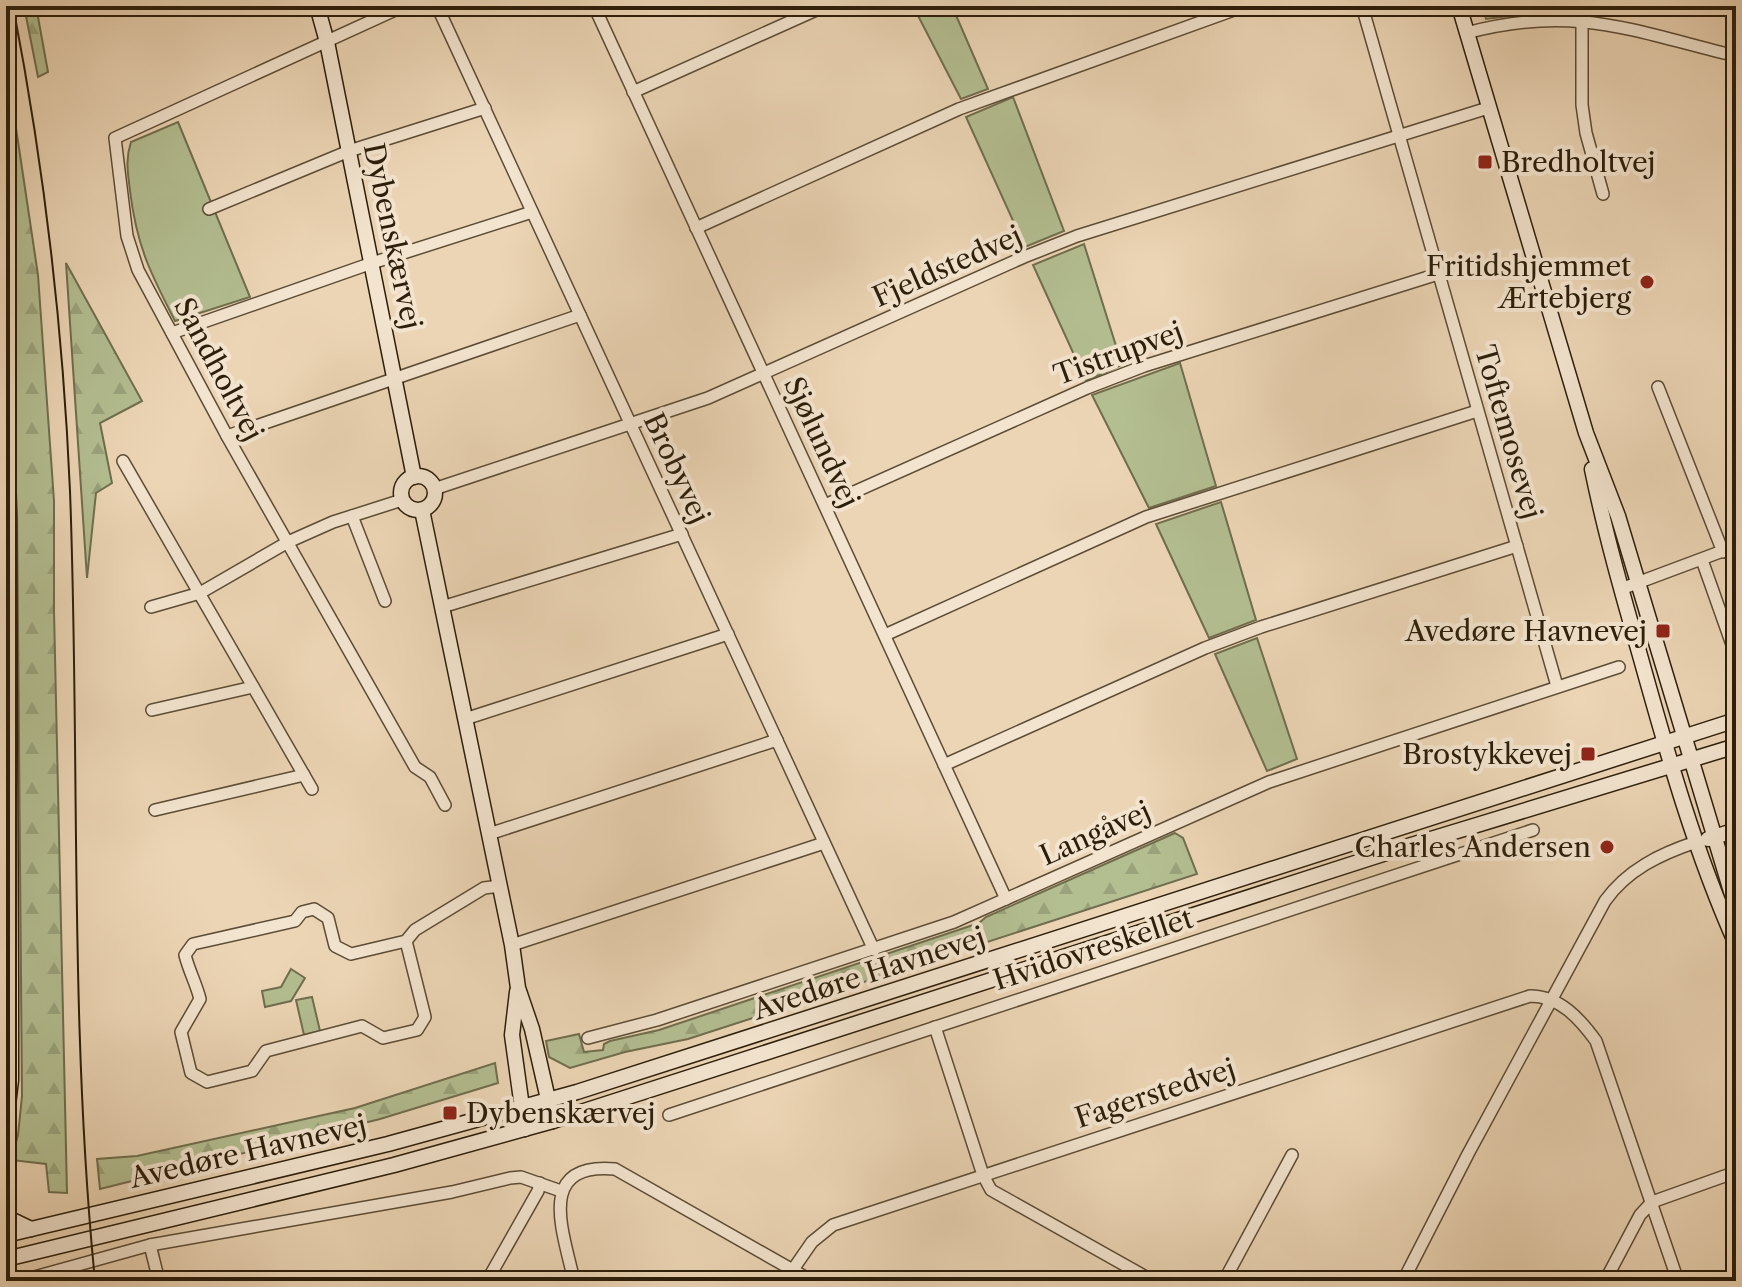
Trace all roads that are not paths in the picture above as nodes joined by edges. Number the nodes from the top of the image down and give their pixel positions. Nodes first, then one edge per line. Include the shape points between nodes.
1 (317, 6) edge
2 (404, 6) edge
3 (437, 6) edge
4 (594, 6) edge
5 (825, 6) edge
6 (1245, 6) edge
7 (1362, 6) edge
8 (1459, 6) edge
9 (1582, 20) junction
10 (1466, 33) junction
11 (327, 42) junction
12 (1736, 56) edge
13 (633, 92) junction
14 (1736, 107) edge
15 (485, 108) junction
16 (1488, 108) junction
17 (1736, 131) edge
18 (1397, 135) junction
19 (349, 151) junction
20 (1603, 194) dead end
21 (209, 209) dead end
22 (532, 212) junction
23 (696, 228) junction
24 (372, 263) junction
25 (1438, 274) junction
26 (580, 315) junction
27 (172, 333) junction
28 (764, 374) junction
29 (395, 377) junction
30 (1658, 387) dead end
31 (1477, 411) junction
32 (630, 423) junction
33 (1586, 433) junction
34 (227, 436) junction
35 (6, 454) edge
36 (123, 461) dead end
37 (414, 477) junction
38 (434, 489) junction
39 (402, 500) junction
40 (825, 505) junction
41 (422, 510) junction
42 (352, 516) junction
43 (682, 534) junction
44 (288, 542) junction
45 (1517, 546) junction
46 (1736, 546) edge
47 (1723, 552) junction
48 (1702, 560) junction
49 (8, 567) edge
50 (1639, 584) junction
51 (1621, 589) junction
52 (200, 593) junction
53 (385, 601) dead end
54 (151, 607) dead end
55 (442, 607) junction
56 (728, 634) junction
57 (885, 635) junction
58 (1736, 656) edge
59 (1619, 667) dead end
60 (1557, 686) junction
61 (253, 687) junction
62 (152, 710) dead end
63 (465, 719) junction
64 (1736, 720) edge
65 (1685, 736) junction
66 (777, 740) junction
67 (1665, 743) junction
68 (1736, 746) edge
69 (1693, 760) junction
70 (944, 765) junction
71 (1672, 767) junction
72 (304, 775) junction
73 (8, 777) edge
74 (312, 789) dead end
75 (445, 805) dead end
76 (155, 810) dead end
77 (1533, 830) dead end
78 (1736, 830) edge
79 (489, 834) junction
80 (1715, 837) junction
81 (1696, 842) junction
82 (824, 843) junction
83 (500, 886) junction
84 (1006, 899) junction
85 (1736, 908) edge
86 (406, 941) junction
87 (1736, 944) edge
88 (512, 945) junction
89 (874, 950) junction
90 (9, 986) edge
91 (518, 988) junction
92 (1552, 1000) junction
93 (935, 1027) junction
94 (588, 1038) dead end
95 (548, 1100) junction
96 (522, 1107) junction
97 (669, 1115) dead end
98 (553, 1121) junction
99 (6, 1122) edge
100 (525, 1129) junction
101 (1292, 1155) dead end
102 (1736, 1172) edge
103 (983, 1175) junction
104 (540, 1183) junction
105 (561, 1191) junction
106 (1652, 1202) junction
107 (6, 1217) edge
108 (31, 1229) junction
109 (6, 1235) edge
110 (150, 1245) junction
111 (6, 1259) edge
112 (791, 1269) junction
113 (20, 1281) edge
114 (159, 1281) edge
115 (487, 1281) edge
116 (574, 1281) edge
117 (785, 1281) edge
118 (812, 1281) edge
119 (1153, 1281) edge
120 (1224, 1281) edge
121 (1403, 1281) edge
122 (1605, 1281) edge
123 (1678, 1281) edge

1 - 11 street, Dybenskærvej
2 - 11 street
3 - 15 street, Brobyvej
4 - 13 street, Sjølundvej
5 - 13 street
6 - 23 street via 959,109
7 - 18 street, Toftemosevej
8 - 10 street
9 - 10 street via 1537,20
9 - 12 street via 1630,27
9 - 20 street via 1582,105
10 - 16 street
11 - 19 street, Dybenskærvej
11 - 27 street, Sandholtvej via 115,138 127,236 138,270
13 - 23 street, Sjølundvej
14 - 17 street
15 - 19 street
15 - 22 street, Brobyvej
16 - 18 street, Fjeldstedvej
16 - 33 street
18 - 25 street, Toftemosevej
18 - 28 street, Fjeldstedvej via 1077,236
19 - 21 street
19 - 24 street, Dybenskærvej
22 - 24 street
22 - 26 street, Brobyvej
23 - 28 street, Sjølundvej
24 - 27 street
24 - 29 street, Dybenskærvej
25 - 31 street, Toftemosevej
25 - 40 street, Tistrupvej via 1144,366
26 - 29 street
26 - 32 street, Brobyvej
27 - 34 street, Sandholtvej
28 - 32 street, Fjeldstedvej
28 - 40 street, Sjølundvej
29 - 34 street
29 - 37 street, Dybenskærvej
30 - 47 street
31 - 45 street, Toftemosevej
31 - 57 street via 1146,517
32 - 38 street, Fjeldstedvej
32 - 43 street, Brobyvej
33 - 50 street
33 - 51 street
34 - 44 street, Sandholtvej
35 - 49 street
36 - 52 street
37 - 38 street via 427,479
37 - 39 street via 402,487
38 - 41 street via 431,504
39 - 41 street via 410,509
39 - 42 street
40 - 57 street, Sjølundvej
41 - 55 street
42 - 44 street
42 - 53 street
43 - 55 street
43 - 56 street, Brobyvej
44 - 52 street
44 - 75 street, Sandholtvej via 415,767 430,777
45 - 60 street, Toftemosevej
45 - 70 street via 1205,648
46 - 47 street
47 - 48 street
48 - 50 street
48 - 58 street
49 - 73 street
50 - 51 street
50 - 65 street
51 - 67 street
52 - 54 street
52 - 61 street
55 - 63 street
56 - 63 street
56 - 66 street, Brobyvej
57 - 70 street, Sjølundvej
59 - 60 street, Langåvej
60 - 84 street, Langåvej via 1269,782
61 - 62 street
61 - 72 street
63 - 79 street
64 - 65 street, Avedøre Havnevej
65 - 67 street, Avedøre Havnevej
65 - 69 street
66 - 79 street
66 - 82 street, Brobyvej
67 - 71 street
67 - 95 street, Avedøre Havnevej
68 - 69 street, Avedøre Havnevej
69 - 71 street, Avedøre Havnevej
69 - 80 street
70 - 84 street, Sjølundvej
71 - 81 street
71 - 98 street, Avedøre Havnevej via 1408,846
72 - 74 street
72 - 76 street
73 - 90 street
77 - 93 street, Hvidovreskellet
78 - 80 street
79 - 83 street
80 - 81 street
80 - 85 street
81 - 87 street
81 - 92 street via 1618,882
82 - 88 street
82 - 89 street, Brobyvej
83 - 86 street via 484,888 415,930
83 - 88 street
84 - 89 street, Langåvej
86 - 86 street via 425,1017 417,1030 383,1038 362,1026 266,1051 252,1071 207,1082 191,1073 181,1032 200,999 185,955 193,944 295,921 314,909 328,918 335,946 351,954
88 - 91 street
89 - 94 street, Langåvej
90 - 99 street via 11,1080
91 - 95 street
91 - 96 street via 512,1035
92 - 103 street, Fagerstedvej via 1530,996
92 - 106 street via 1580,1019 1596,1041
92 - 121 street
93 - 97 street, Hvidovreskellet
93 - 103 street
95 - 96 street, Avedøre Havnevej
95 - 98 street
96 - 100 street
96 - 108 street, Avedøre Havnevej
98 - 100 street, Avedøre Havnevej
100 - 111 street, Avedøre Havnevej
101 - 120 street
102 - 106 street
103 - 112 street, Fagerstedvej via 833,1225
103 - 119 street via 991,1190
104 - 105 street
104 - 110 street via 510,1178
104 - 115 street
105 - 112 street via 585,1172 615,1169
105 - 116 street via 559,1208
106 - 122 street
106 - 123 street
107 - 108 street
108 - 109 street, Avedøre Havnevej
110 - 113 street
110 - 114 street
112 - 117 street, Fagerstedvej
112 - 118 street

